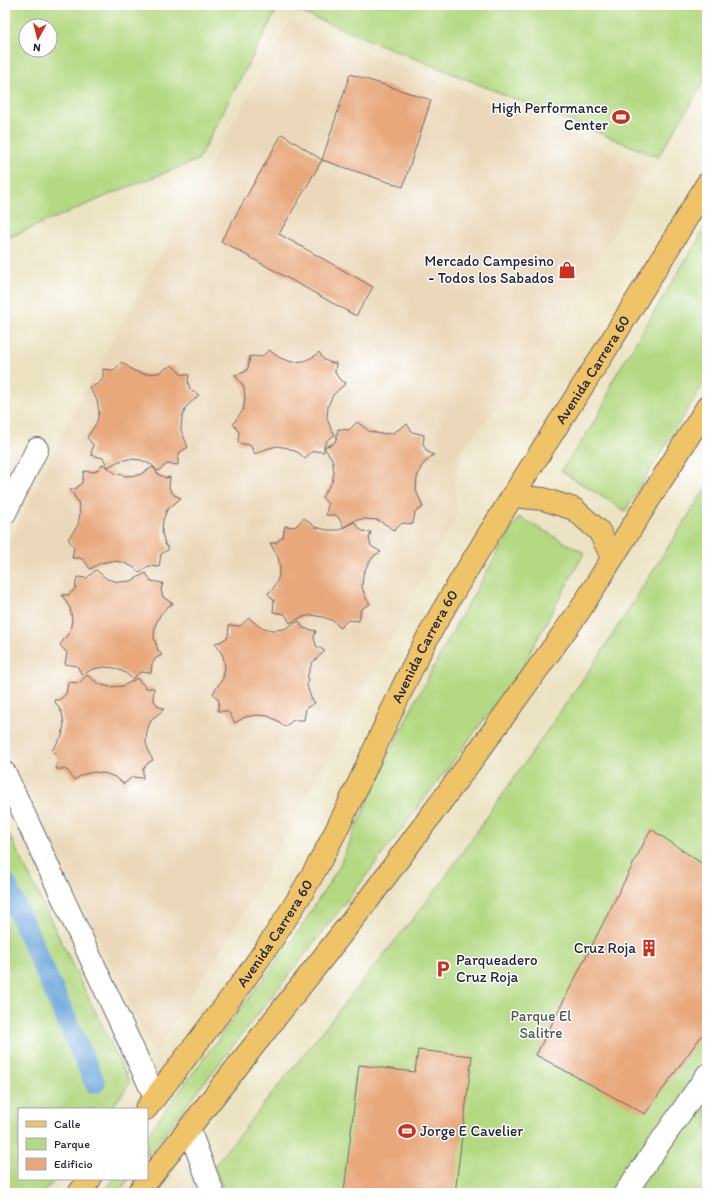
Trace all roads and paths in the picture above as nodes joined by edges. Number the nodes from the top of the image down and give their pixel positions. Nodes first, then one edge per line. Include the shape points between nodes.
1 (707, 184) edge
2 (707, 407) edge
3 (37, 449) dead end
4 (512, 496) junction
5 (5, 513) edge
6 (612, 557) junction
7 (5, 773) edge
8 (707, 1075) edge
9 (150, 1103) edge
10 (189, 1129) junction
11 (89, 1180) edge
12 (79, 1193) edge
13 (138, 1193) edge
14 (212, 1193) edge
15 (625, 1193) edge

1 - 4 main road, Avenida Carrera 60 via 641,294
2 - 6 main road
3 - 5 lane
4 - 6 main road via 544,499 574,509 598,531
4 - 9 main road, Avenida Carrera 60 via 426,641 378,737 356,790 326,850 294,905 260,957
6 - 10 main road via 580,610 484,745 369,898
7 - 9 lane
8 - 15 lane
10 - 13 main road
10 - 14 lane
11 - 12 main road

